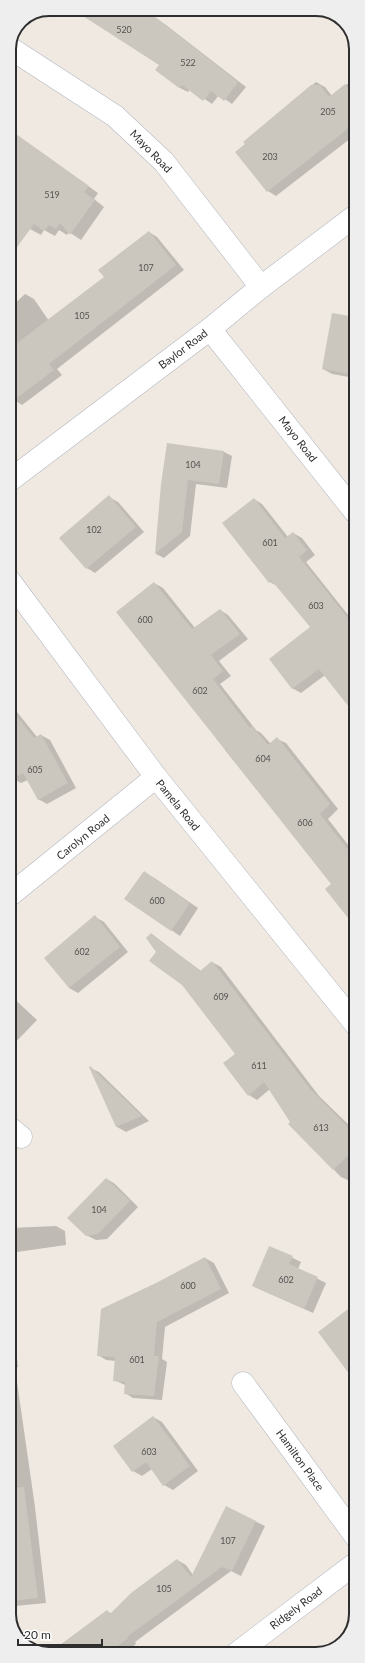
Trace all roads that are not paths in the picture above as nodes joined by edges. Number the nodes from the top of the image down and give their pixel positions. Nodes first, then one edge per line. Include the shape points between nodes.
1 (16, 52) edge
2 (349, 221) edge
3 (261, 287) junction
4 (210, 329) junction
5 (16, 476) edge
6 (349, 503) edge
7 (16, 589) edge
8 (156, 777) junction
9 (16, 890) edge
10 (349, 1016) edge
11 (243, 1383) dead end
12 (349, 1527) edge
13 (349, 1569) edge
14 (245, 1647) edge

1 - 3 street, Mayo Road via 115,116 159,157
2 - 3 street, Baylor Road
3 - 4 street, Baylor Road
4 - 5 street, Baylor Road
4 - 6 street, Mayo Road
7 - 8 street, Pamela Road
8 - 9 street, Carolyn Road
8 - 10 street, Pamela Road
11 - 12 street, Hamilton Place
13 - 14 street, Ridgely Road

